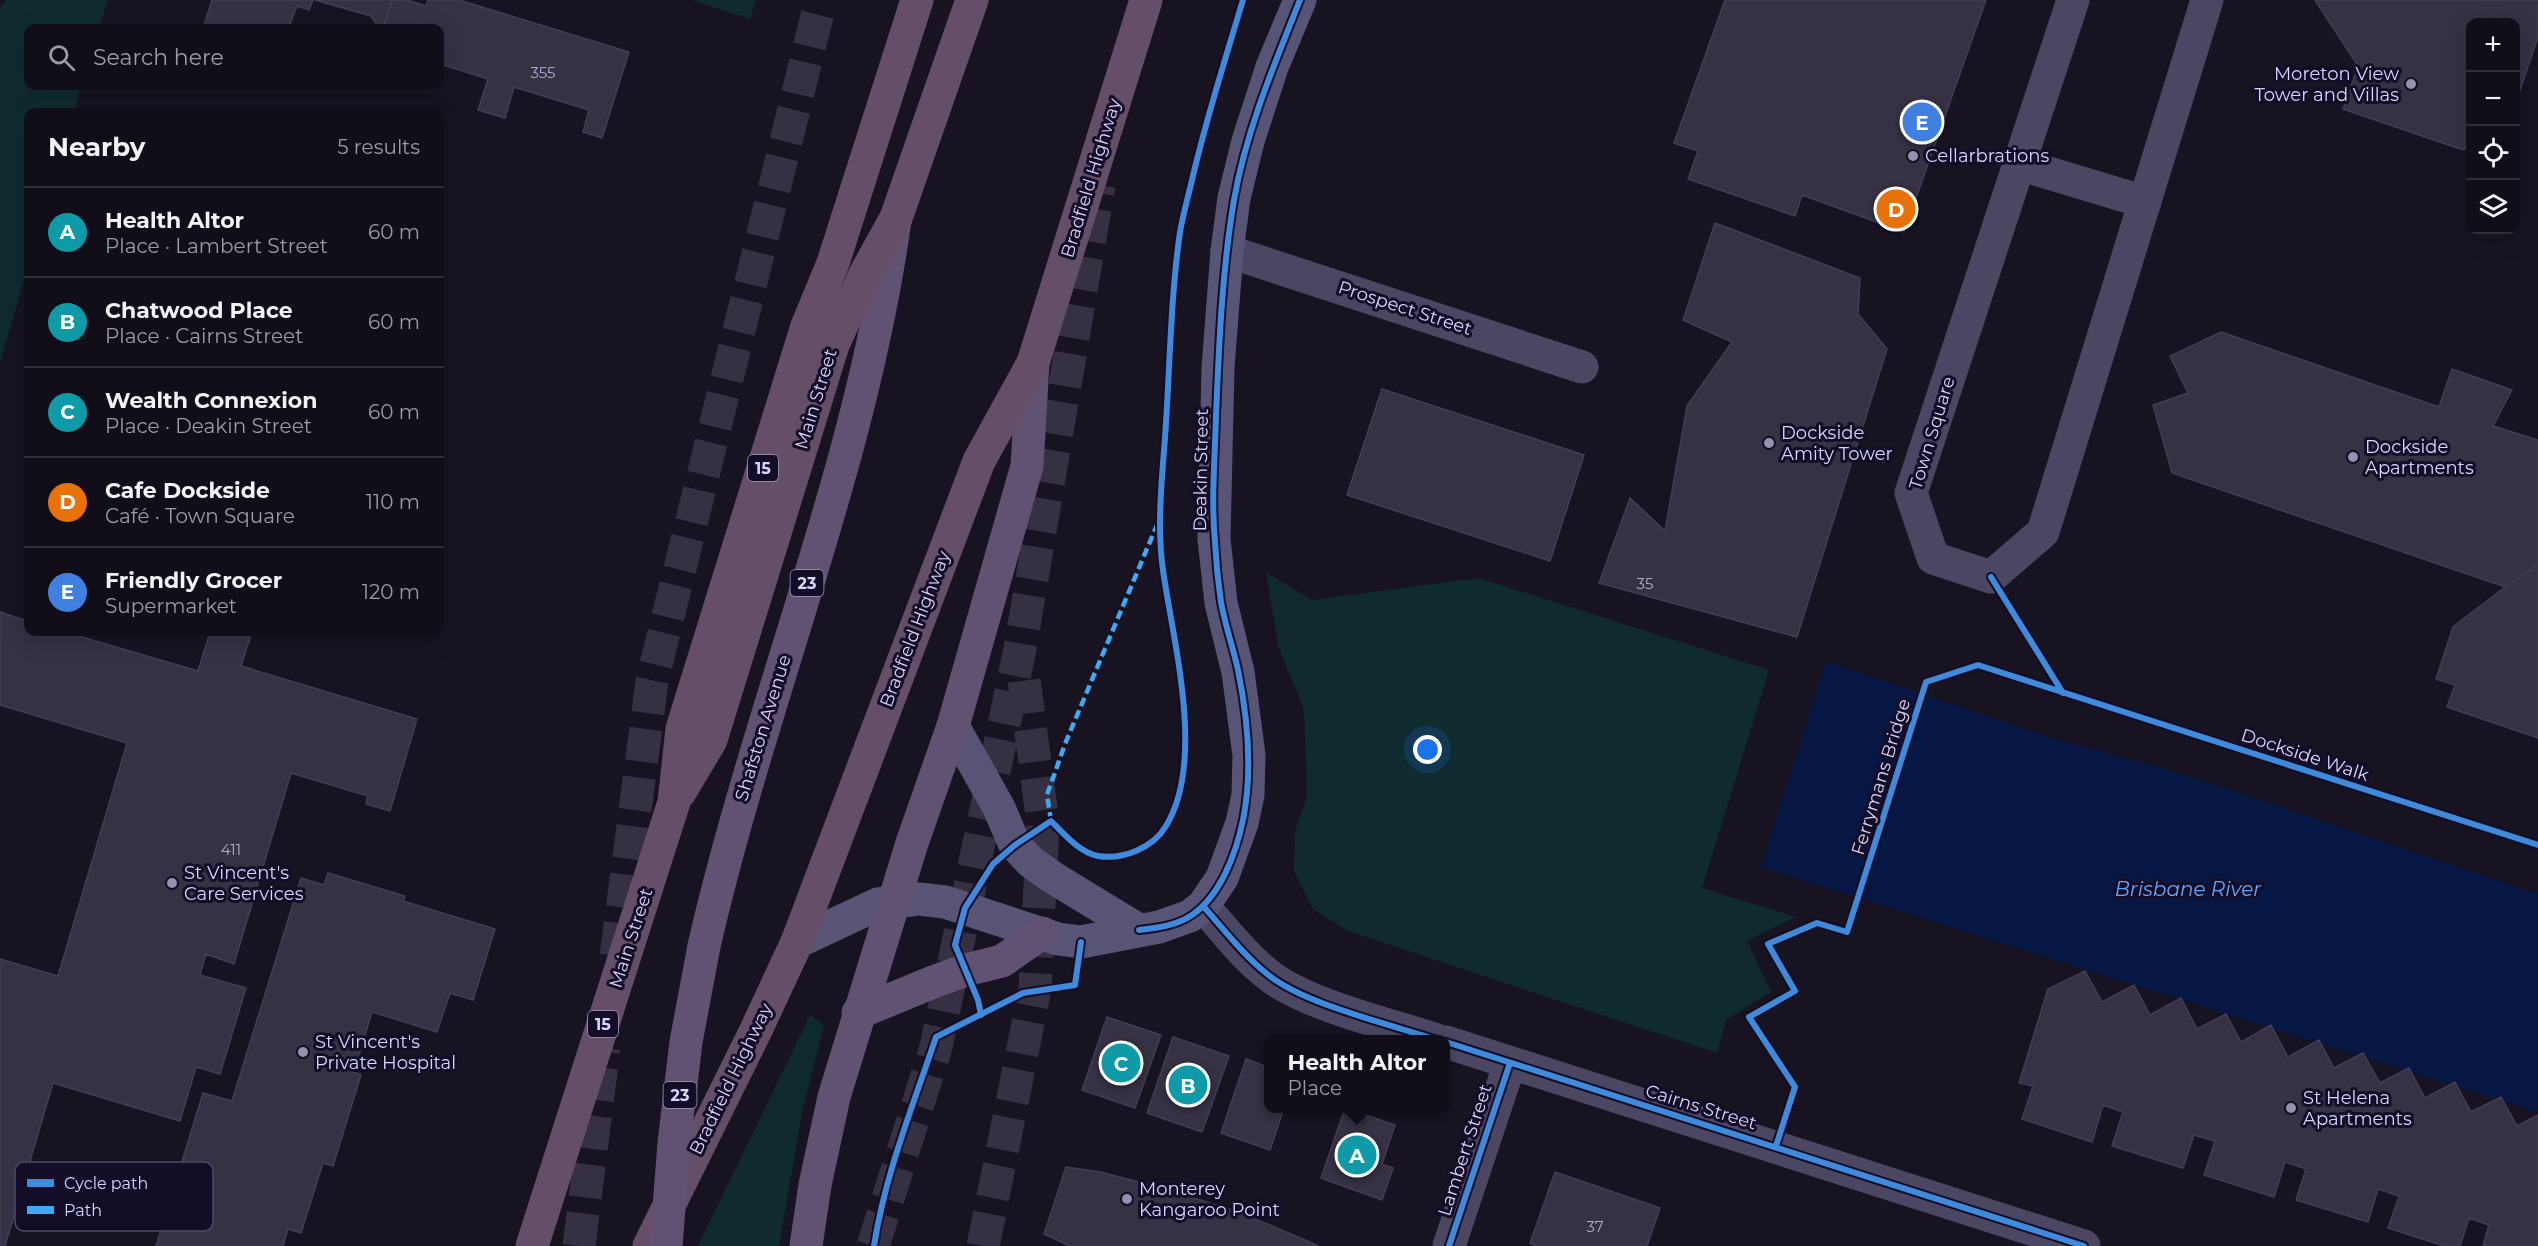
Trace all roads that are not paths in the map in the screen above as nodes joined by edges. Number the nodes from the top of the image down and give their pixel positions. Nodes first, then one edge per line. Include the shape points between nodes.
1 (917, 0) edge
2 (972, 0) edge
3 (1146, 0) edge
4 (1300, 0) edge
5 (2073, 0) edge
6 (2207, 0) edge
7 (2019, 164) junction
8 (2145, 202) junction
9 (896, 218) junction
10 (1227, 251) junction
11 (1033, 363) junction
12 (1582, 367) dead end
13 (952, 726) junction
14 (674, 802) junction
15 (894, 900) junction
16 (1203, 906) junction
17 (1139, 930) junction
18 (1042, 933) junction
19 (797, 942) junction
20 (858, 1013) junction
21 (1422, 1035) edge
22 (1450, 1043) edge
23 (1510, 1063) junction
24 (532, 1246) edge
25 (649, 1246) edge
26 (666, 1246) edge
27 (806, 1246) edge
28 (1449, 1246) edge
29 (2084, 1246) edge

1 - 14 highway, Main Street / 15 via 833,263 807,326 682,729
2 - 9 highway, Main Street / 15
3 - 11 highway, Bradfield Highway
4 - 10 street, Deakin Street via 1272,67 1248,141 1234,198
5 - 7 street, Town Square
6 - 8 street, Town Square
7 - 8 street
7 - 8 street, Town Square via 1911,493 1933,558 1991,576 2043,532
9 - 14 highway, Main Street / 15 via 832,345 711,740
9 - 26 main road, Shafston Avenue / 23, bridge via 875,342 722,866 704,945 686,1042
10 - 12 street, Prospect Street
10 - 16 street, Deakin Street via 1218,368 1214,539 1221,603 1245,717 1248,795 1234,851
11 - 13 main road via 1027,466
11 - 19 highway, Bradfield Highway via 979,461
13 - 15 main road
13 - 17 street via 999,808 1015,845 1052,877
14 - 24 highway, Main Street / 15
15 - 18 street, Deakin Street via 945,902
15 - 19 street, Deakin Street via 852,914
15 - 20 main road
16 - 17 street, Deakin Street via 1173,923
16 - 21 street via 1261,969 1291,988
17 - 18 street, Deakin Street via 1081,942
18 - 20 main road via 1002,962 966,970
19 - 25 highway, Bradfield Highway
20 - 27 main road via 834,1097
22 - 23 street, Cairns Street
23 - 28 street, Lambert Street
23 - 29 street, Cairns Street

